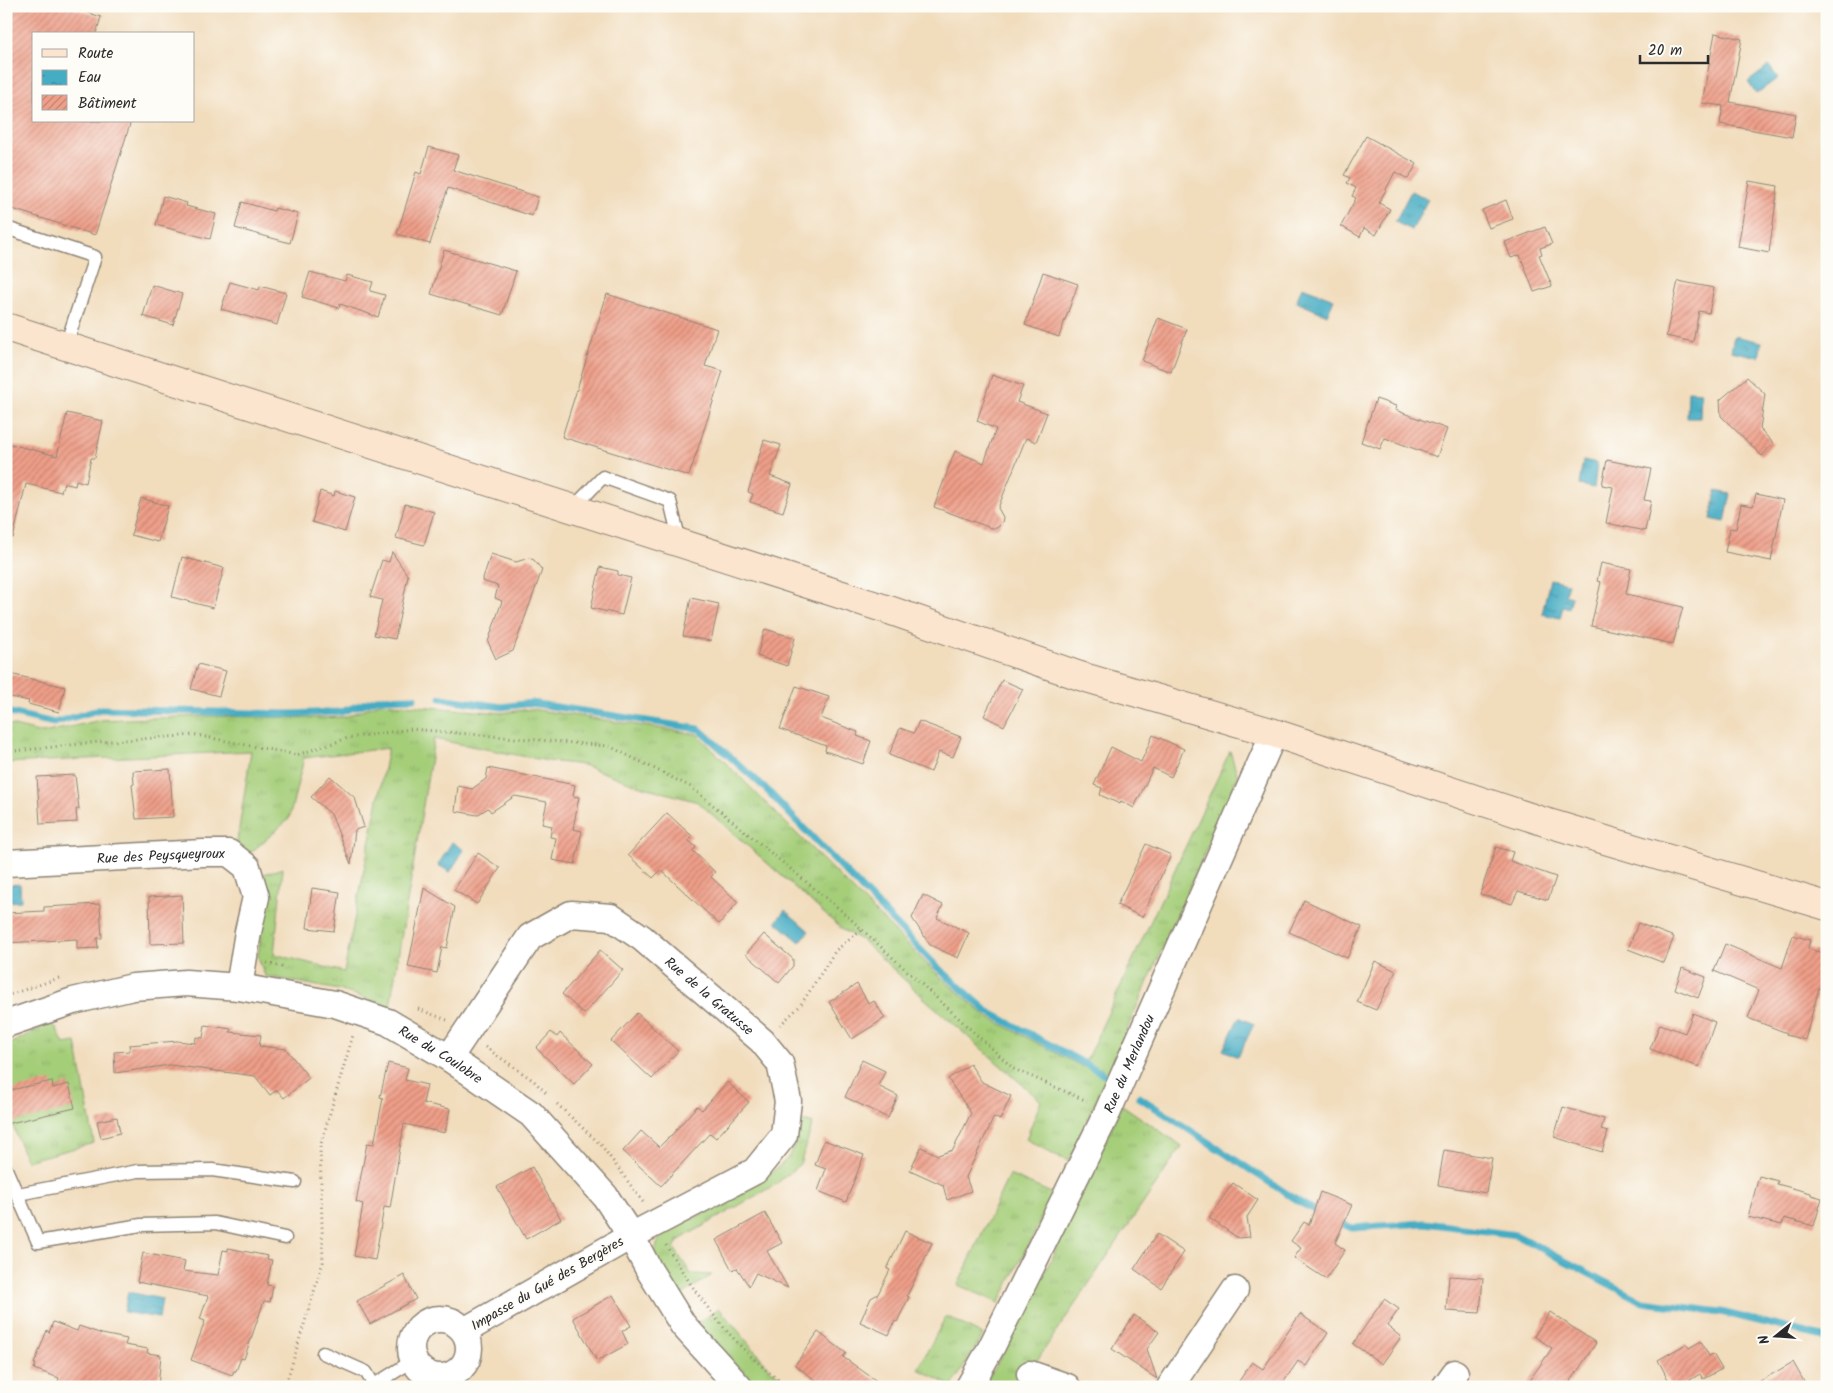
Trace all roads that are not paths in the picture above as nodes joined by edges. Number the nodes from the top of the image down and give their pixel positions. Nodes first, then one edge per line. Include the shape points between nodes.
1 (6, 228) edge
2 (6, 327) edge
3 (66, 345) junction
4 (572, 509) junction
5 (680, 544) junction
6 (1274, 733) junction
7 (6, 863) edge
8 (1826, 902) edge
9 (239, 987) junction
10 (6, 1024) edge
11 (450, 1058) junction
12 (6, 1169) edge
13 (295, 1182) dead end
14 (18, 1194) junction
15 (631, 1236) junction
16 (285, 1238) dead end
17 (1235, 1290) dead end
18 (464, 1331) junction
19 (323, 1353) dead end
20 (414, 1360) junction
21 (1030, 1374) dead end
22 (374, 1386) edge
23 (740, 1387) edge
24 (970, 1387) edge
25 (1068, 1387) edge
26 (1170, 1387) edge

1 - 3 lane via 95,257
2 - 3 main road
3 - 4 main road
4 - 5 main road
4 - 5 lane via 603,477 670,501
5 - 6 main road via 889,610 1080,676
6 - 8 main road via 1544,822
6 - 24 street, Rue du Merlandou via 1108,1111
7 - 9 street, Rue des Peysqueyroux via 229,853 247,867 256,897
9 - 10 street, Rue du Coulobre via 186,983 133,986 73,1001
9 - 11 street, Rue du Coulobre via 335,1004 388,1022
11 - 15 street, Rue du Coulobre via 531,1114 605,1196
11 - 15 street, Rue de la Gratusse via 530,938 571,914 612,917 642,938 762,1041 780,1063 788,1102 784,1134 755,1171
12 - 14 lane
13 - 14 lane via 212,1170 138,1172
14 - 16 lane via 38,1242 140,1225 215,1223
15 - 18 street, Impasse du Gué des Bergères
15 - 23 street, Rue du Coulobre via 683,1325
17 - 26 street
18 - 20 street, Impasse du Gué des Bergères via 449,1320 430,1320 416,1333 412,1342
18 - 20 street, Impasse du Gué des Bergères via 468,1340 468,1358 455,1373 436,1377 427,1374
19 - 22 lane via 366,1372
20 - 22 lane
21 - 25 street

